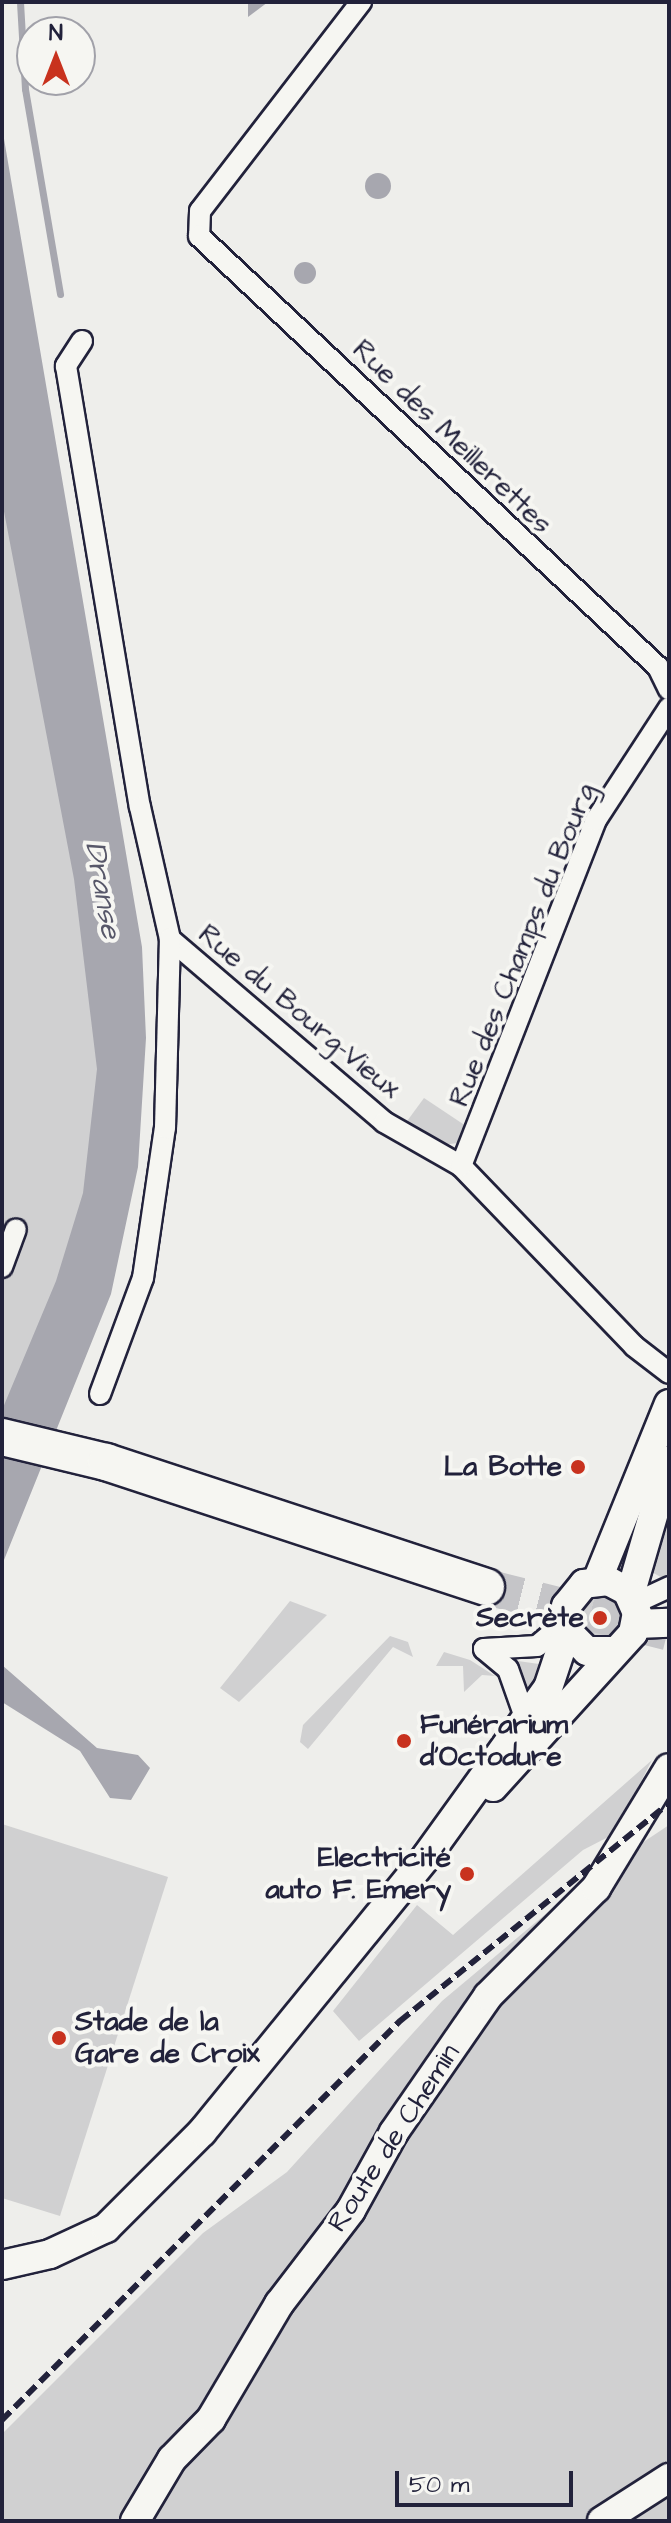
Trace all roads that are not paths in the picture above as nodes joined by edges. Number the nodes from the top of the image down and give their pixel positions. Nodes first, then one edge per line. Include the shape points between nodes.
1 (361, 2) edge
2 (82, 341) dead end
3 (669, 690) edge
4 (669, 708) edge
5 (170, 939) junction
6 (461, 1166) junction
7 (16, 1229) dead end
8 (2, 1267) edge
9 (669, 1373) edge
10 (100, 1394) dead end
11 (669, 1404) edge
12 (2, 1437) edge
13 (669, 1461) edge
14 (597, 1581) junction
15 (486, 1587) tunnel mouth
16 (669, 1587) edge
17 (634, 1608) junction
18 (669, 1623) edge
19 (566, 1627) junction
20 (615, 1651) junction
21 (525, 1717) junction
22 (669, 1768) edge
23 (426, 1857) junction
24 (2, 2265) edge
25 (669, 2478) edge
26 (135, 2521) edge
27 (602, 2521) edge

1 - 3 street, Rue des Meillerettes via 197,225 218,257 658,667
2 - 5 street, Rue du Bourg-Vieux via 66,366 140,807
4 - 6 street, Rue des Champs du Bourg via 596,820
5 - 6 street, Rue du Bourg-Vieux via 384,1122
5 - 10 street via 165,1128 143,1278
6 - 9 street, Rue du Bourg-Vieux via 634,1346
7 - 8 street
11 - 14 street
12 - 15 highway via 56,1448
13 - 17 street
14 - 17 street
14 - 19 street via 571,1596
16 - 17 street
17 - 18 street
17 - 20 street
19 - 20 street via 587,1651
19 - 21 street via 548,1688
19 - 21 street via 537,1646 484,1649 508,1669
20 - 23 street
21 - 23 street
22 - 26 street, Route de Chemin via 596,1888 481,2005 387,2142 351,2210 292,2285 222,2403 163,2471
23 - 24 street via 154,2184 79,2243
25 - 27 street

